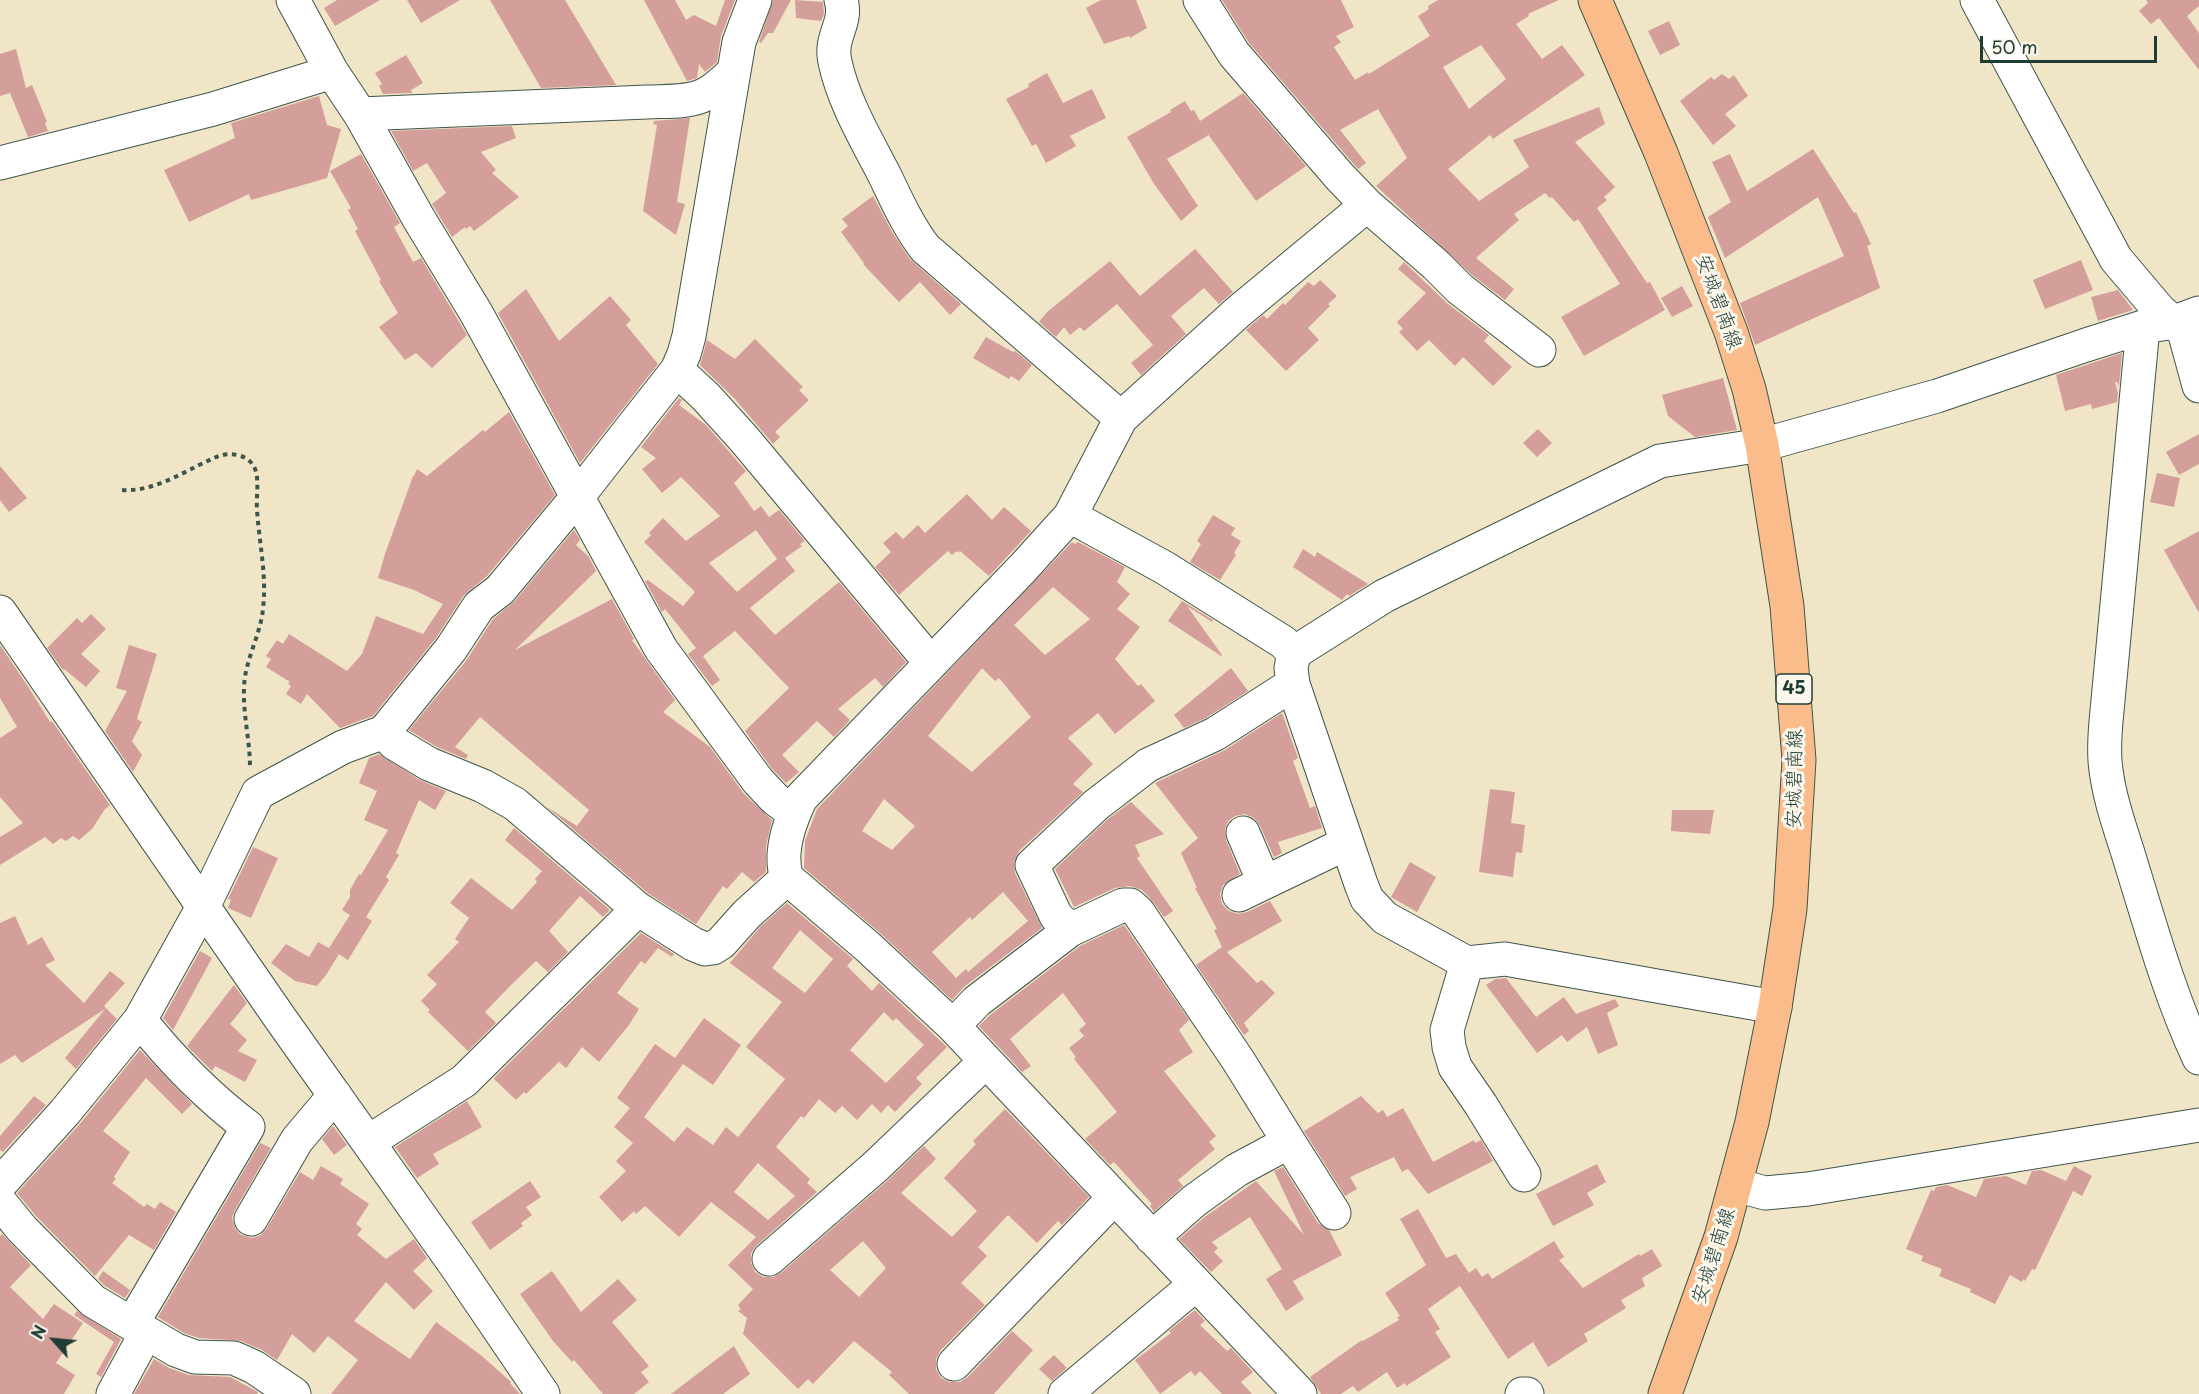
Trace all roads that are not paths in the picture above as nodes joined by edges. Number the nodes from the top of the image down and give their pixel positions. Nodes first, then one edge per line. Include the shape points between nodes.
1 (292, 0) edge
2 (755, 0) edge
3 (841, 0) edge
4 (1200, 0) edge
5 (1595, 0) edge
6 (1977, 0) edge
7 (332, 72) junction
8 (734, 72) junction
9 (360, 114) junction
10 (0, 163) edge
11 (1367, 205) junction
12 (2187, 317) edge
13 (2143, 327) junction
14 (1539, 350) dead end
15 (677, 370) junction
16 (2199, 386) edge
17 (1121, 418) junction
18 (1762, 445) junction
19 (578, 496) junction
20 (1070, 516) junction
21 (0, 612) edge
22 (931, 663) junction
23 (1293, 668) junction
24 (384, 732) junction
25 (794, 813) junction
26 (1243, 833) dead end
27 (1347, 843) junction
28 (787, 878) junction
29 (204, 905) junction
30 (638, 909) junction
31 (1070, 930) junction
32 (1467, 963) junction
33 (1775, 1007) junction
34 (140, 1020) junction
35 (953, 1026) junction
36 (2199, 1058) edge
37 (986, 1061) junction
38 (335, 1095) junction
39 (2199, 1125) edge
40 (368, 1142) junction
41 (1289, 1142) junction
42 (1524, 1175) dead end
43 (0, 1184) edge
44 (1736, 1185) junction
45 (1114, 1198) junction
46 (0, 1202) edge
47 (1334, 1214) dead end
48 (251, 1219) dead end
49 (1152, 1238) junction
50 (769, 1259) dead end
51 (1196, 1284) junction
52 (139, 1329) junction
53 (954, 1364) dead end
54 (113, 1394) edge
55 (294, 1394) edge
56 (543, 1394) edge
57 (1065, 1394) edge
58 (1300, 1394) edge
59 (1665, 1394) edge

1 - 7 street
2 - 8 street via 739,42
3 - 17 street via 844,14 835,35 834,60 855,120 912,230 925,248
4 - 11 street via 1234,54
5 - 18 main road, 安城碧南線 / 45 via 1662,153 1731,332
6 - 12 street via 2116,259 2160,311
7 - 9 street
7 - 10 street via 213,109
8 - 9 street via 701,97 685,99
8 - 15 street via 689,336
9 - 19 street via 418,219 476,311
11 - 14 street via 1460,290
11 - 17 street via 1238,312
12 - 13 street
12 - 16 street via 2184,331
13 - 18 street via 1937,396
13 - 36 street via 2104,750 2118,819 2156,944
15 - 19 street
15 - 22 street via 744,439
17 - 20 street
18 - 23 street via 1660,460 1384,596
18 - 33 main road, 安城碧南線 / 45 via 1788,606 1799,760 1790,909
19 - 24 street via 500,590 479,606 451,649
19 - 25 street via 661,649 758,781
20 - 22 street
20 - 23 street via 1165,568 1283,642
21 - 29 street
22 - 25 street via 811,786
23 - 27 street
23 - 31 street via 1215,734 1148,765 1096,805 1032,865 1056,916
24 - 29 street via 343,747 258,793
24 - 30 street via 394,743 429,764 515,804
25 - 28 street via 783,856
26 - 27 street via 1252,889
27 - 32 street via 1367,899 1375,909
28 - 30 street via 713,948 693,944
28 - 35 street
29 - 34 street
29 - 38 street
30 - 40 street via 464,1081
31 - 35 street via 977,1001
31 - 41 street via 1123,904 1138,912
32 - 33 street via 1505,959
32 - 42 street via 1447,1030 1449,1047 1455,1067
33 - 44 main road, 安城碧南線 / 45
34 - 43 street
34 - 52 street via 193,1080 248,1127
35 - 37 street
37 - 45 street
37 - 50 street via 875,1167
38 - 40 street
38 - 48 street via 297,1140
39 - 44 street via 1808,1189 1765,1193
40 - 56 street
41 - 47 street
41 - 49 street via 1237,1170
44 - 59 main road, 安城碧南線 / 45
45 - 49 street
45 - 53 street
46 - 52 street via 93,1301
49 - 51 street
51 - 57 street
51 - 58 street
52 - 54 street
52 - 55 street via 195,1357 234,1358

